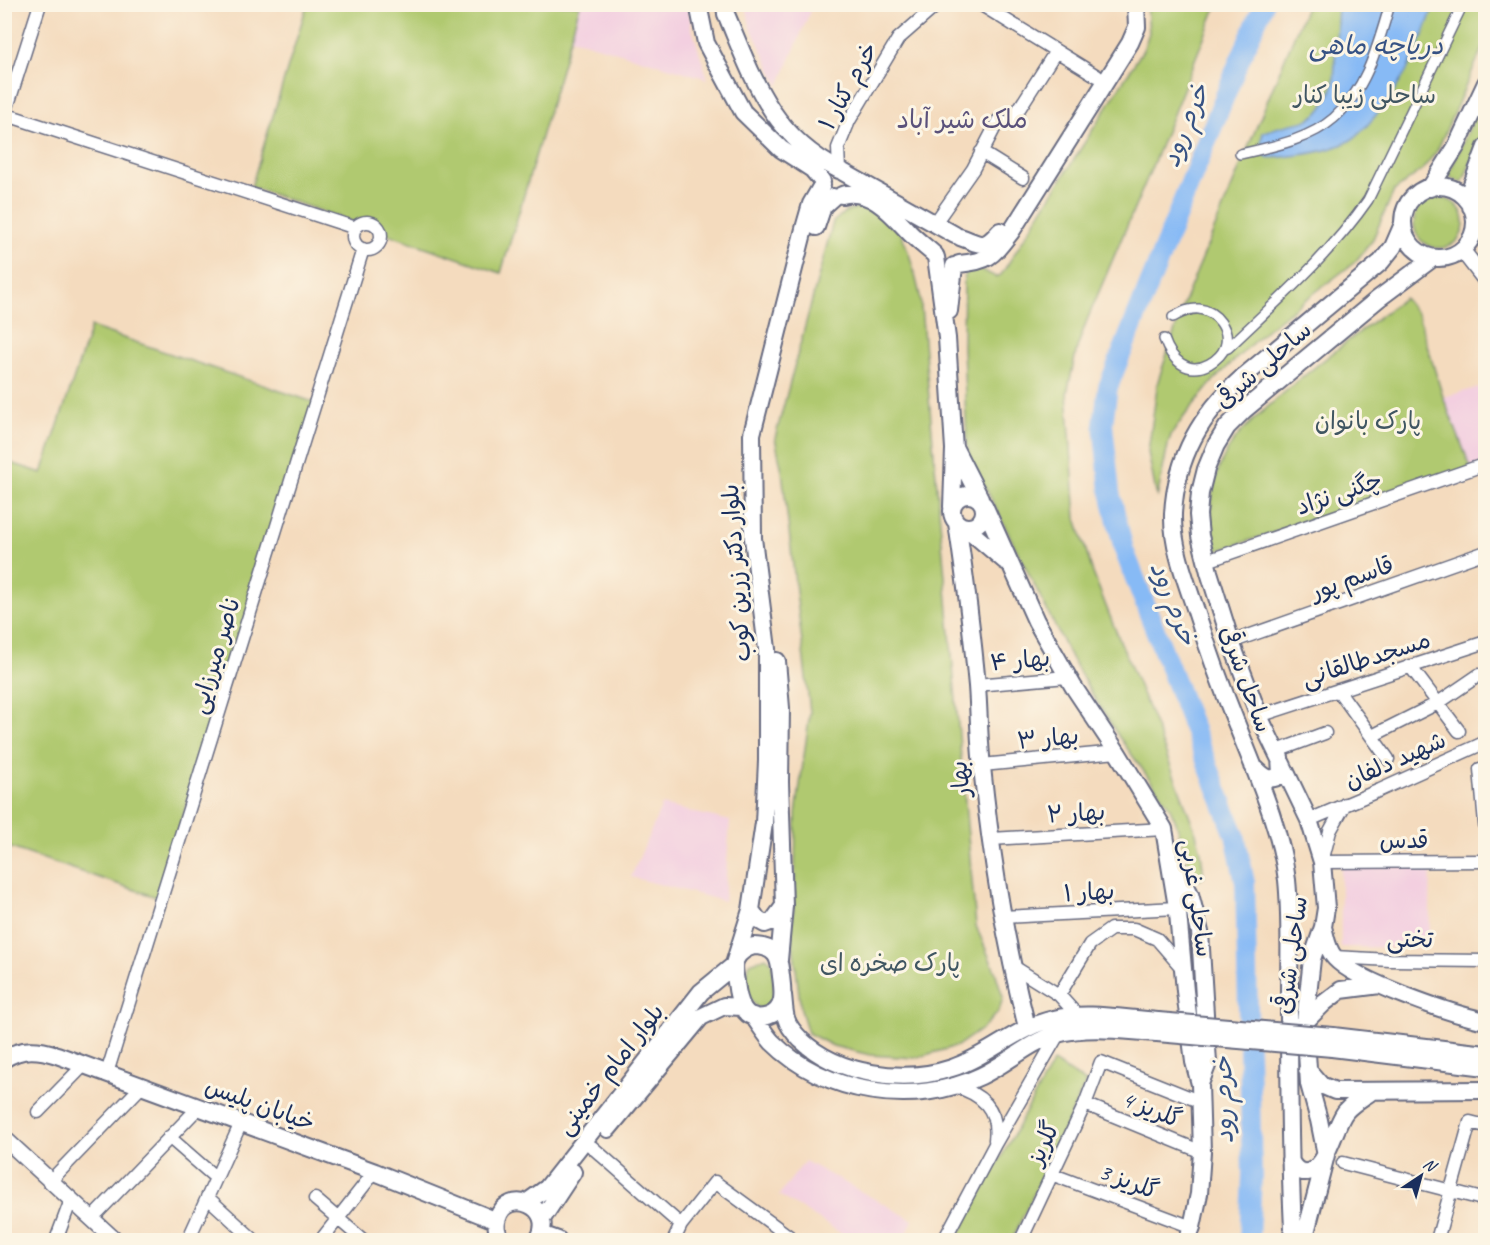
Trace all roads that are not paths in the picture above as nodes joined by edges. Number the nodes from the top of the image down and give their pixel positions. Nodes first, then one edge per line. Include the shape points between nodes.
1 (40, 4) edge
2 (698, 4) edge
3 (725, 4) edge
4 (938, 4) edge
5 (980, 4) edge
6 (1125, 4) edge
7 (1136, 4) edge
8 (1390, 4) edge
9 (1463, 4) edge
10 (1056, 51) junction
11 (1097, 76) junction
12 (1485, 83) edge
13 (5, 114) edge
14 (1485, 147) edge
15 (981, 152) junction
16 (1240, 154) dead end
17 (841, 171) junction
18 (1023, 178) dead end
19 (1430, 188) junction
20 (830, 190) junction
21 (1476, 207) edge
22 (935, 223) junction
23 (1403, 224) junction
24 (356, 228) junction
25 (1479, 229) edge
26 (957, 236) junction
27 (363, 249) junction
28 (1462, 250) junction
29 (936, 256) junction
30 (1433, 258) junction
31 (956, 265) junction
32 (1485, 281) edge
33 (1173, 317) dead end
34 (947, 338) junction
35 (1164, 339) dead end
36 (1225, 349) junction
37 (954, 449) junction
38 (1485, 465) edge
39 (982, 502) junction
40 (958, 519) junction
41 (1485, 552) edge
42 (996, 553) junction
43 (1207, 561) junction
44 (964, 565) junction
45 (1010, 566) junction
46 (1232, 642) junction
47 (1485, 642) edge
48 (1410, 666) junction
49 (1479, 675) dead end
50 (1067, 677) junction
51 (976, 685) junction
52 (1338, 690) junction
53 (1438, 703) junction
54 (1259, 716) junction
55 (1460, 731) dead end
56 (1325, 733) dead end
57 (1372, 736) junction
58 (1484, 743) edge
59 (1118, 752) junction
60 (1278, 753) junction
61 (1388, 759) dead end
62 (982, 765) junction
63 (1253, 765) junction
64 (1480, 769) dead end
65 (1299, 796) junction
66 (1345, 804) junction
67 (1270, 812) junction
68 (1309, 820) junction
69 (1164, 830) junction
70 (1485, 834) edge
71 (991, 839) junction
72 (1168, 848) junction
73 (1485, 861) edge
74 (1322, 862) junction
75 (784, 906) junction
76 (1177, 908) junction
77 (751, 910) junction
78 (1003, 917) junction
79 (1323, 927) junction
80 (1334, 957) junction
81 (779, 960) junction
82 (1485, 961) edge
83 (734, 965) junction
84 (1011, 966) junction
85 (1183, 969) junction
86 (1380, 985) junction
87 (1059, 994) junction
88 (783, 995) junction
89 (747, 1012) junction
90 (1077, 1015) junction
91 (1485, 1021) edge
92 (1305, 1022) junction
93 (1027, 1027) junction
94 (1158, 1027) junction
95 (1059, 1033) junction
96 (1333, 1042) junction
97 (1485, 1054) edge
98 (4, 1059) edge
99 (84, 1065) junction
100 (1485, 1067) edge
101 (1307, 1069) junction
102 (107, 1073) junction
103 (1200, 1084) junction
104 (142, 1086) junction
105 (954, 1086) junction
106 (1485, 1090) edge
107 (1372, 1091) junction
108 (1201, 1102) junction
109 (1085, 1104) junction
110 (199, 1107) junction
111 (38, 1112) dead end
112 (241, 1123) junction
113 (1485, 1126) edge
114 (169, 1137) junction
115 (4, 1138) edge
116 (995, 1144) junction
117 (592, 1147) junction
118 (1202, 1152) junction
119 (1326, 1155) junction
120 (1290, 1160) junction
121 (1343, 1162) dead end
122 (1052, 1174) junction
123 (56, 1175) dead end
124 (216, 1178) junction
125 (369, 1179) dead end
126 (1451, 1191) junction
127 (207, 1197) junction
128 (315, 1199) dead end
129 (71, 1200) junction
130 (1485, 1200) edge
131 (526, 1203) junction
132 (98, 1212) dead end
133 (338, 1218) junction
134 (497, 1221) junction
135 (681, 1225) junction
136 (540, 1231) edge
137 (1191, 1236) edge
138 (56, 1240) edge
139 (115, 1240) edge
140 (188, 1240) edge
141 (254, 1240) edge
142 (321, 1240) edge
143 (363, 1240) edge
144 (502, 1240) edge
145 (558, 1240) edge
146 (674, 1240) edge
147 (794, 1240) edge
148 (944, 1240) edge
149 (1021, 1240) edge
150 (1291, 1240) edge
151 (1304, 1240) edge
152 (1437, 1240) edge

1 - 13 street
2 - 20 main road via 706,43 743,112 781,149 812,169
3 - 17 main road via 754,79 772,112 788,132 823,162
4 - 17 street, خرم کنار ۱ via 898,39 849,121 838,148
5 - 10 street
6 - 11 main road via 1126,24
7 - 31 main road via 1137,27 1130,43 1011,232 989,257
8 - 16 street via 1364,79 1333,119 1293,140
9 - 36 street via 1357,216 1335,244
10 - 11 street
10 - 15 street via 1011,123 998,122
11 - 26 main road via 1004,227 989,244
12 - 19 main road via 1456,147
13 - 24 street
14 - 21 main road via 1471,187
15 - 18 street
15 - 22 street
17 - 20 main road via 826,173
17 - 20 main road via 849,184 846,193
17 - 22 main road
19 - 21 main road via 1459,192
19 - 23 main road via 1409,202
20 - 29 main road via 859,194 878,202
20 - 75 main road, بلوار دکتر زرین کوب via 819,217 761,432 765,557 781,708
20 - 77 main road, بلوار دکتر زرین کوب via 811,204 752,434 753,538 767,649 767,693 764,823
21 - 25 main road via 1475,225
22 - 26 main road
23 - 30 main road via 1412,246
23 - 63 main road, ساحل شرقی via 1382,262 1225,393 1196,431 1176,485 1173,516 1185,578
24 - 27 street via 354,240
24 - 27 street via 368,222 377,225 381,234 376,246
25 - 28 main road
26 - 29 main road via 940,238 934,247
26 - 31 main road via 964,241 966,251
27 - 102 street, ناصر میرزایی
28 - 30 main road
28 - 32 street
29 - 31 main road via 944,265
29 - 34 main road
30 - 43 main road, ساحلی شرقی via 1262,393 1227,427 1209,460 1200,493 1200,536
31 - 34 main road
33 - 36 street via 1192,309 1211,312 1225,330
34 - 37 main road, بهار
35 - 36 street via 1172,358 1195,369 1218,358
37 - 39 main road, ساحلی غربی
37 - 40 main road, بهار
38 - 43 street, چگنی نژاد
39 - 40 main road via 985,514 981,522 974,526
39 - 40 main road via 972,494 956,499
39 - 45 main road, ساحلی غربی
40 - 42 main road
40 - 44 main road, بهار
41 - 46 street, قاسم پور
42 - 44 main road via 976,550 968,554
42 - 45 main road
43 - 46 main road, ساحلی شرقی
44 - 51 main road, بهار
45 - 50 main road, ساحلی غربی
46 - 54 main road, ساحلی شرقی
47 - 48 street, مسجدطالقانی
48 - 52 street, مسجدطالقانی
48 - 53 street
49 - 53 street
50 - 51 street, بهار ۴
50 - 59 main road, ساحلی غربی
51 - 62 main road, بهار
52 - 54 street, مسجدطالقانی
52 - 57 street
53 - 55 street
53 - 57 street
54 - 60 main road, ساحلی شرقی
56 - 60 street
57 - 61 street
58 - 66 street, شهید دلفان
59 - 62 street, بهار ۳
59 - 69 main road, ساحلی غربی
60 - 63 main road via 1281,774 1276,779 1269,779
60 - 65 main road, ساحلی شرقی
62 - 71 main road, بهار
63 - 67 main road, ساحل شرقی
64 - 70 street
65 - 67 main road via 1280,785 1273,788 1269,793
65 - 68 main road, ساحلی شرقی
66 - 68 street
66 - 74 street, شهید دلفان via 1330,831
67 - 120 main road, ساحل شرقی via 1287,883
68 - 74 main road, ساحلی شرقی
69 - 71 street, بهار ۲
69 - 72 main road, ساحلی غربی
71 - 78 main road, بهار
72 - 76 main road, ساحلی غربی
72 - 103 main road via 1190,894 1200,932 1208,1063
73 - 74 street, قدس
74 - 79 main road, ساحلی شرقی via 1326,908
75 - 77 main road via 773,921 765,924
75 - 81 main road, بلوار دکتر زرین کوب
76 - 78 street, بهار ۱
76 - 85 main road, ساحلی غربی
77 - 83 main road, بلوار دکتر زرین کوب
78 - 84 main road, بهار
79 - 80 main road
79 - 92 main road, ساحلی شرقی via 1312,958
80 - 82 street, تختی
80 - 86 main road
81 - 83 main road via 769,949 754,946 741,952
81 - 88 main road
83 - 89 main road via 738,1001
83 - 131 main road, بلوار امام خمینی via 701,992 547,1188
84 - 87 street
84 - 93 main road, بهار
85 - 87 street via 1157,939 1134,929 1111,929 1090,944
85 - 103 main road, ساحلی غربی
86 - 91 main road via 1460,1016
86 - 92 main road via 1341,990
87 - 90 street
88 - 89 main road via 773,1013 760,1017
88 - 93 main road via 786,1019 809,1048 844,1067 896,1075 950,1069
89 - 105 main road via 772,1042 819,1075 843,1086 895,1092
89 - 117 main road, بلوار امام خمینی via 724,1006 701,1017
90 - 93 main road
90 - 94 main road
92 - 101 main road, ساحلی شرقی
94 - 95 main road
94 - 96 main road, bridge
95 - 105 main road via 980,1077
95 - 116 street
96 - 97 main road
96 - 100 main road
98 - 99 main road, خیابان پلیس via 23,1050 41,1050
99 - 102 main road, خیابان پلیس
99 - 111 street
101 - 107 main road via 1321,1085 1335,1092
101 - 119 main road, ساحلی شرقی
102 - 104 main road, خیابان پلیس
103 - 108 main road, ساحلی غربی
104 - 110 main road, خیابان پلیس
104 - 123 street
105 - 116 street via 980,1098 988,1108 997,1126
106 - 107 main road
107 - 119 main road via 1346,1111
108 - 109 street, گلریز via 1101,1062
108 - 118 main road, ساحلی غربی
109 - 118 street, گلریز 4
109 - 122 street, گلریز
110 - 112 main road, خیابان پلیس
110 - 114 street
112 - 124 street
112 - 134 main road, خیابان پلیس
113 - 126 street via 1470,1122
114 - 124 street
114 - 132 street
115 - 129 street
116 - 148 street
117 - 135 street
117 - 136 main road, بلوار امام خمینی via 555,1196
118 - 137 main road, ساحلی غربی
119 - 120 main road via 1316,1168 1304,1173 1293,1167
119 - 151 main road, ساحلی شرقی
120 - 150 main road, ساحل شرقی
121 - 126 street
122 - 137 street, گلریز 3
122 - 149 street, گلریز
124 - 127 street
125 - 133 street
126 - 130 street
126 - 152 street
127 - 140 street
127 - 141 street
128 - 133 street
129 - 138 street
129 - 139 street
131 - 134 main road, بلوار امام خمینی via 504,1208
131 - 136 main road via 538,1212
133 - 142 street
133 - 143 street
134 - 144 main road
135 - 146 street
135 - 147 street via 715,1182
136 - 145 main road

